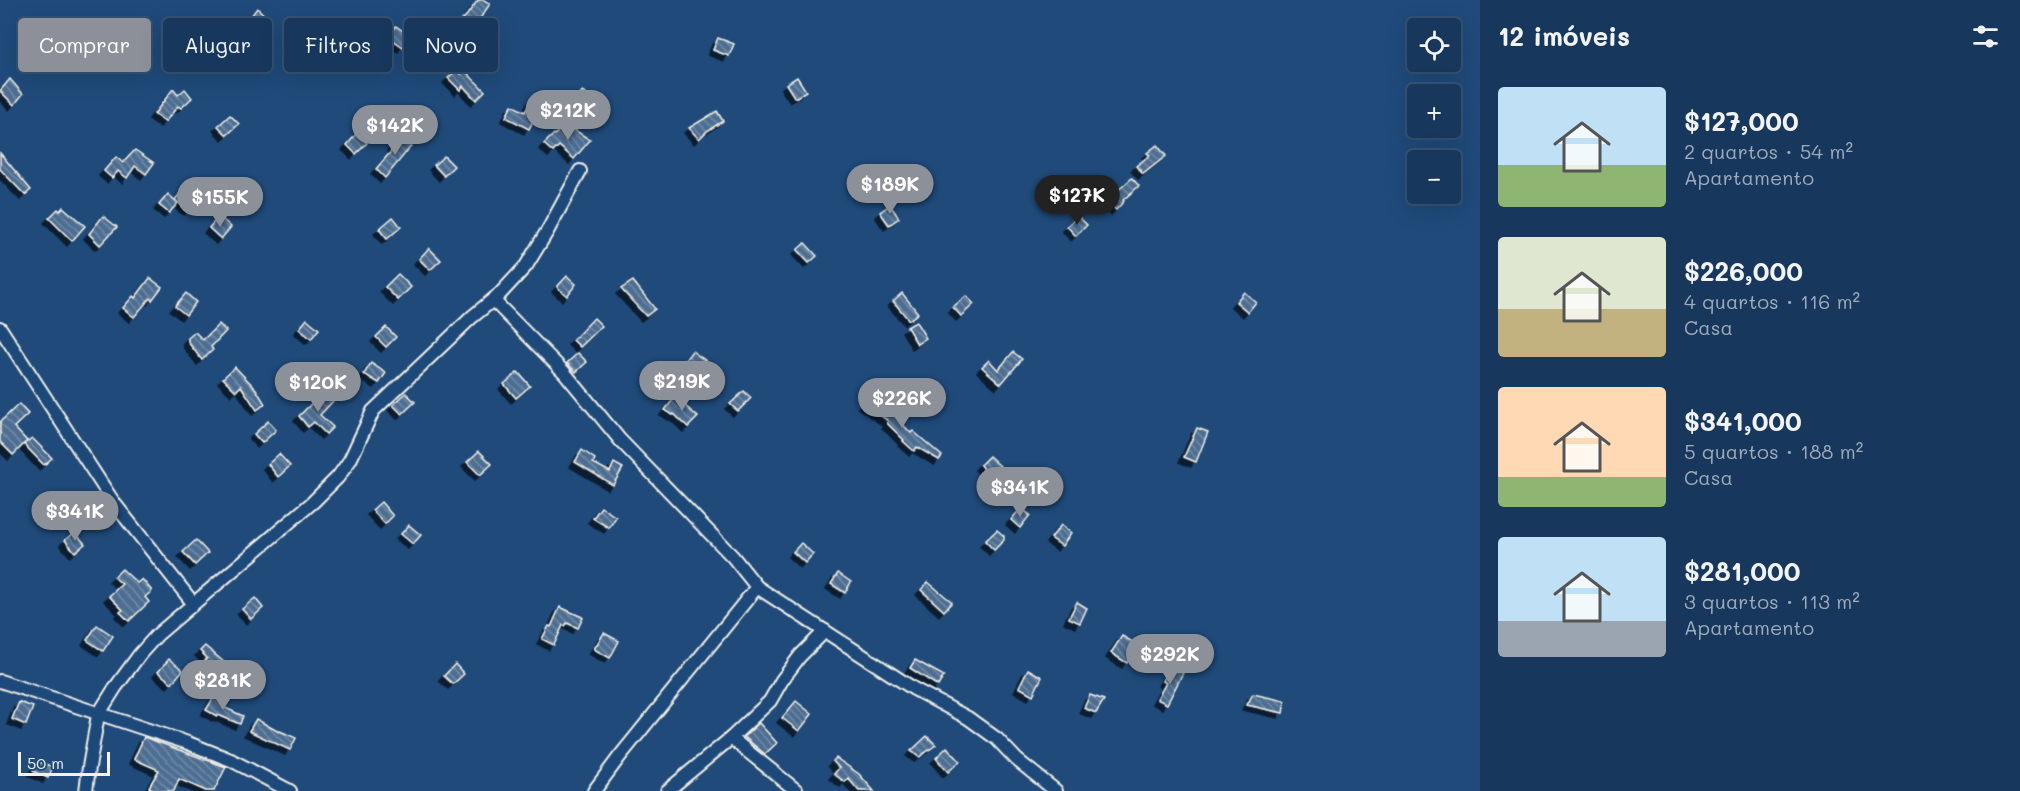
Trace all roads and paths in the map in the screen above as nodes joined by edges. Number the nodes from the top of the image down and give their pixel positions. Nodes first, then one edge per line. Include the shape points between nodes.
1 (580, 171) dead end
2 (493, 300) junction
3 (0, 328) edge
4 (757, 587) junction
5 (193, 603) junction
6 (825, 631) junction
7 (0, 681) edge
8 (98, 715) junction
9 (731, 738) junction
10 (86, 791) edge
11 (290, 791) edge
12 (594, 791) edge
13 (667, 791) edge
14 (797, 791) edge
15 (1056, 791) edge

1 - 2 street via 526,266
2 - 4 street via 564,372 620,440 733,556
2 - 5 street via 373,411 350,460 330,485
3 - 5 street via 114,502
4 - 6 street
4 - 12 street
5 - 8 street via 140,654
6 - 9 street via 800,656 770,702
6 - 15 street via 914,689 968,718
7 - 8 street
8 - 10 street
8 - 11 street via 231,760
9 - 13 street
9 - 14 street

